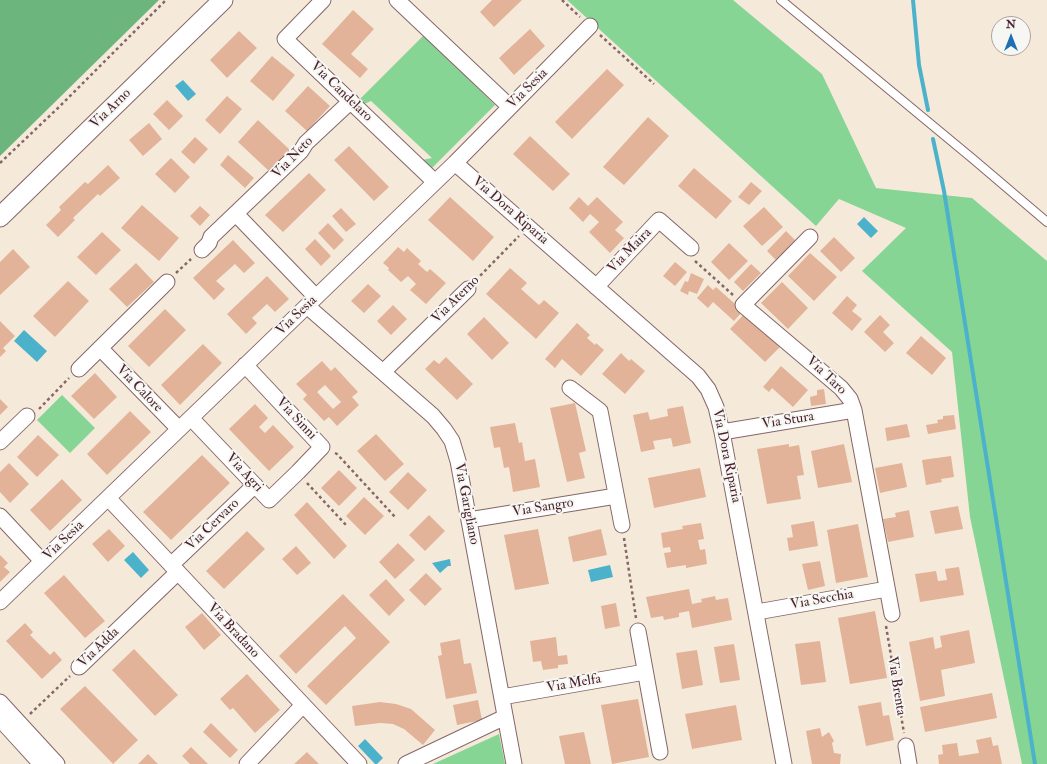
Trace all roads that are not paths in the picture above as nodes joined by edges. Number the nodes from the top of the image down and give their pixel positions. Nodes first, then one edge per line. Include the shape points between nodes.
1 (223, 0) edge
2 (323, 0) edge
3 (397, 0) edge
4 (781, 0) edge
5 (590, 26) road end
6 (351, 102) junction
7 (510, 107) junction
8 (455, 162) junction
9 (435, 182) junction
10 (236, 214) junction
11 (0, 217) edge
12 (1047, 222) edge
13 (810, 237) dead end
14 (690, 248) road end
15 (202, 250) road end
16 (167, 282) road end
17 (596, 287) junction
18 (468, 289) road end
19 (312, 301) junction
20 (100, 348) junction
21 (245, 365) junction
22 (78, 369) road end
23 (383, 372) junction
24 (570, 388) dead end
25 (854, 410) junction
26 (27, 416) road end
27 (191, 418) junction
28 (179, 429) junction
29 (722, 432) junction
30 (0, 442) edge
31 (298, 472) joint
32 (255, 485) junction
33 (616, 496) junction
34 (108, 498) junction
35 (0, 516) edge
36 (469, 520) junction
37 (622, 524) road end
38 (42, 561) junction
39 (175, 569) junction
40 (887, 589) junction
41 (0, 602) edge
42 (757, 612) junction
43 (892, 614) road end
44 (638, 631) road end
45 (79, 667) road end
46 (646, 672) junction
47 (502, 697) junction
48 (0, 702) edge
49 (303, 705) junction
50 (505, 717) junction
51 (0, 719) edge
52 (906, 746) road end
53 (660, 752) dead end
54 (41, 764) edge
55 (57, 764) edge
56 (247, 764) edge
57 (359, 764) edge
58 (406, 764) edge
59 (514, 764) edge
60 (784, 764) edge
61 (909, 764) edge

1 - 11 street, Via Arno
2 - 6 street, Via Candelaro via 285,39
3 - 7 street
4 - 12 lane
5 - 7 street, Via Sesia
6 - 9 street, Via Candelaro
6 - 10 street, Via Neto via 306,143 302,151
7 - 8 street, Via Sesia
8 - 9 street, Via Sesia
8 - 17 street, Via Dora Riparia
9 - 19 street, Via Sesia
10 - 15 street, Via Neto via 211,237
10 - 19 street
13 - 25 street, Via Taro via 744,305 844,390
14 - 17 street, Via Maira via 659,220
16 - 20 street
17 - 29 street, Via Dora Riparia via 702,381 714,400
18 - 23 street, Via Aterno
19 - 21 street, Via Sesia
19 - 23 street, Via Garigliano
20 - 22 street
20 - 28 street, Via Calore
21 - 27 street, Via Sesia
21 - 31 street, Via Sinni via 322,447
23 - 36 street, Via Garigliano via 434,416 448,434 458,461
24 - 33 street via 600,411
25 - 29 street, Via Stura
25 - 40 street, Via Taro
26 - 30 street
27 - 28 street, Via Sesia
27 - 32 street, Via Agri
28 - 34 street, Via Sesia
29 - 42 street, Via Dora Riparia
31 - 32 street, Via Agri via 269,500
32 - 39 street, Via Cervaro
33 - 36 street, Via Sangro
33 - 37 street
34 - 38 street, Via Sesia
34 - 39 street, Via Bradano
35 - 38 street
36 - 47 street, Via Garigliano
38 - 41 street, Via Sesia
39 - 45 street, Via Adda
39 - 49 street, Via Bradano
40 - 42 street, Via Secchia
40 - 43 street, Via Taro
42 - 60 street, Via Dora Riparia
44 - 46 street
46 - 47 street, Via Melfa
46 - 53 street
47 - 50 street, Via Garigliano
48 - 55 street
49 - 56 street
49 - 57 street, Via Bradano
50 - 58 street
50 - 59 street, Via Garigliano
51 - 54 street
52 - 61 street

